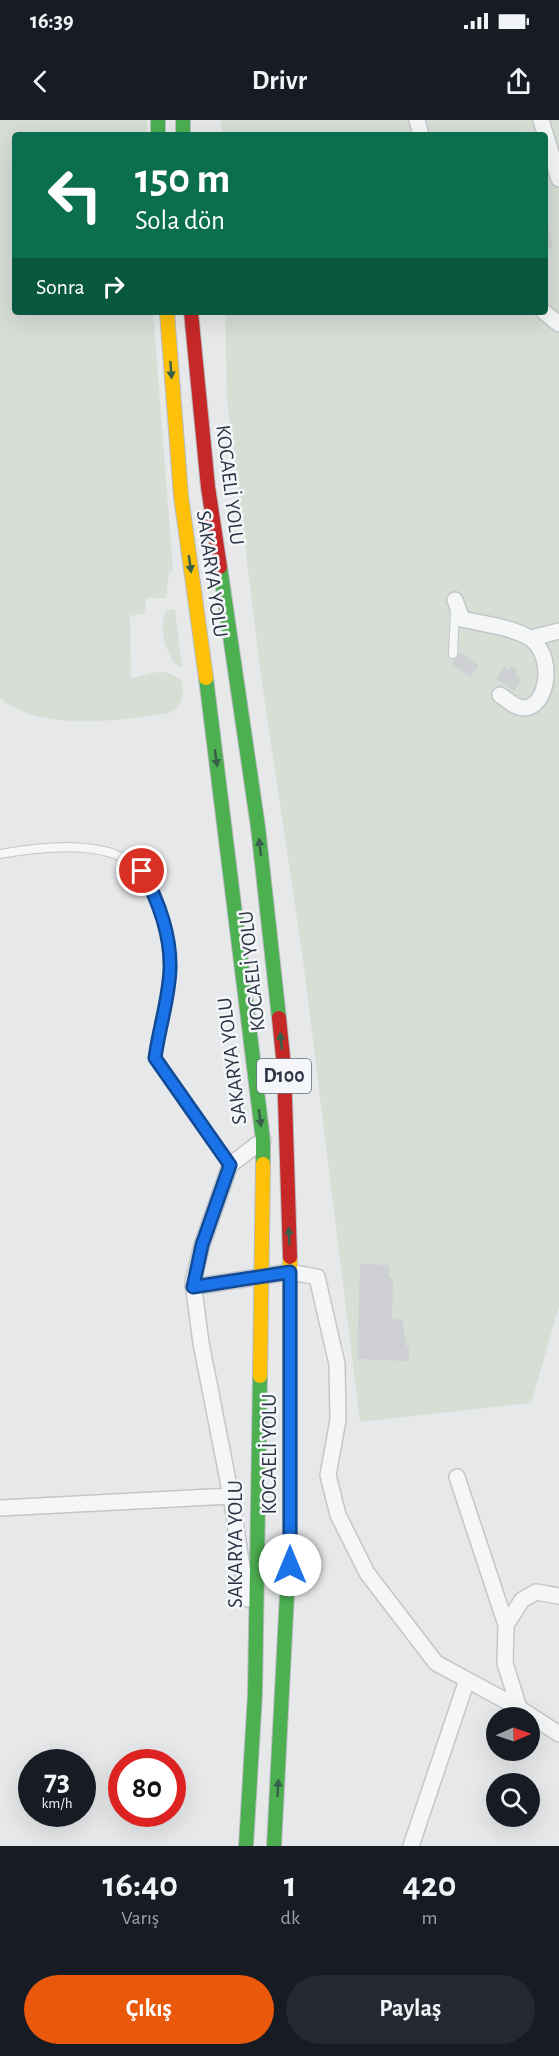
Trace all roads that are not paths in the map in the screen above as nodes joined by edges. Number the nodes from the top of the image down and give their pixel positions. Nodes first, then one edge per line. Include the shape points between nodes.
1 (548, 143) edge
2 (559, 179) edge
3 (167, 315) edge
4 (191, 315) edge
5 (455, 600) joint
6 (559, 631) edge
7 (531, 638) junction
8 (453, 654) dead end
9 (500, 695) dead end
10 (0, 854) edge
11 (263, 1140) junction
12 (230, 1165) junction
13 (290, 1272) junction
14 (262, 1275) junction
15 (193, 1287) junction
16 (457, 1477) dead end
17 (231, 1496) junction
18 (0, 1508) edge
19 (559, 1596) edge
20 (506, 1625) junction
21 (256, 1647) junction
22 (467, 1680) junction
23 (517, 1707) edge
24 (519, 1707) edge
25 (540, 1722) edge
26 (559, 1734) edge
27 (246, 1846) edge
28 (274, 1846) edge
29 (411, 1846) edge

1 - 2 street
3 -> 11 highway, SAKARYA YOLU / D100 via 181,496
13 -> 4 highway, KOCAELİ YOLU / D100 via 284,1067 258,827 208,487
5 - 7 street via 462,619
5 - 8 lane
6 - 7 street
7 - 9 street via 549,658 549,680 542,697 531,706 517,707
10 - 12 lane via 67,847 107,851 142,871 163,922 170,967 155,1058
11 - 12 street
11 - 14 highway, SAKARYA YOLU / D100
12 - 15 street via 202,1245
13 - 14 street
13 - 22 street via 317,1277 337,1364 338,1419 328,1474 338,1515 367,1573 436,1663
28 -> 13 highway, KOCAELİ YOLU / D100 via 290,1565
14 - 15 street
14 - 21 highway, SAKARYA YOLU / D100
15 - 17 street
16 - 20 street
17 - 18 street
17 - 21 street
19 - 20 street via 536,1592 522,1600
20 - 24 street via 505,1663
21 - 27 highway, SAKARYA YOLU / D100
22 - 23 street
22 - 29 street
25 - 26 street

